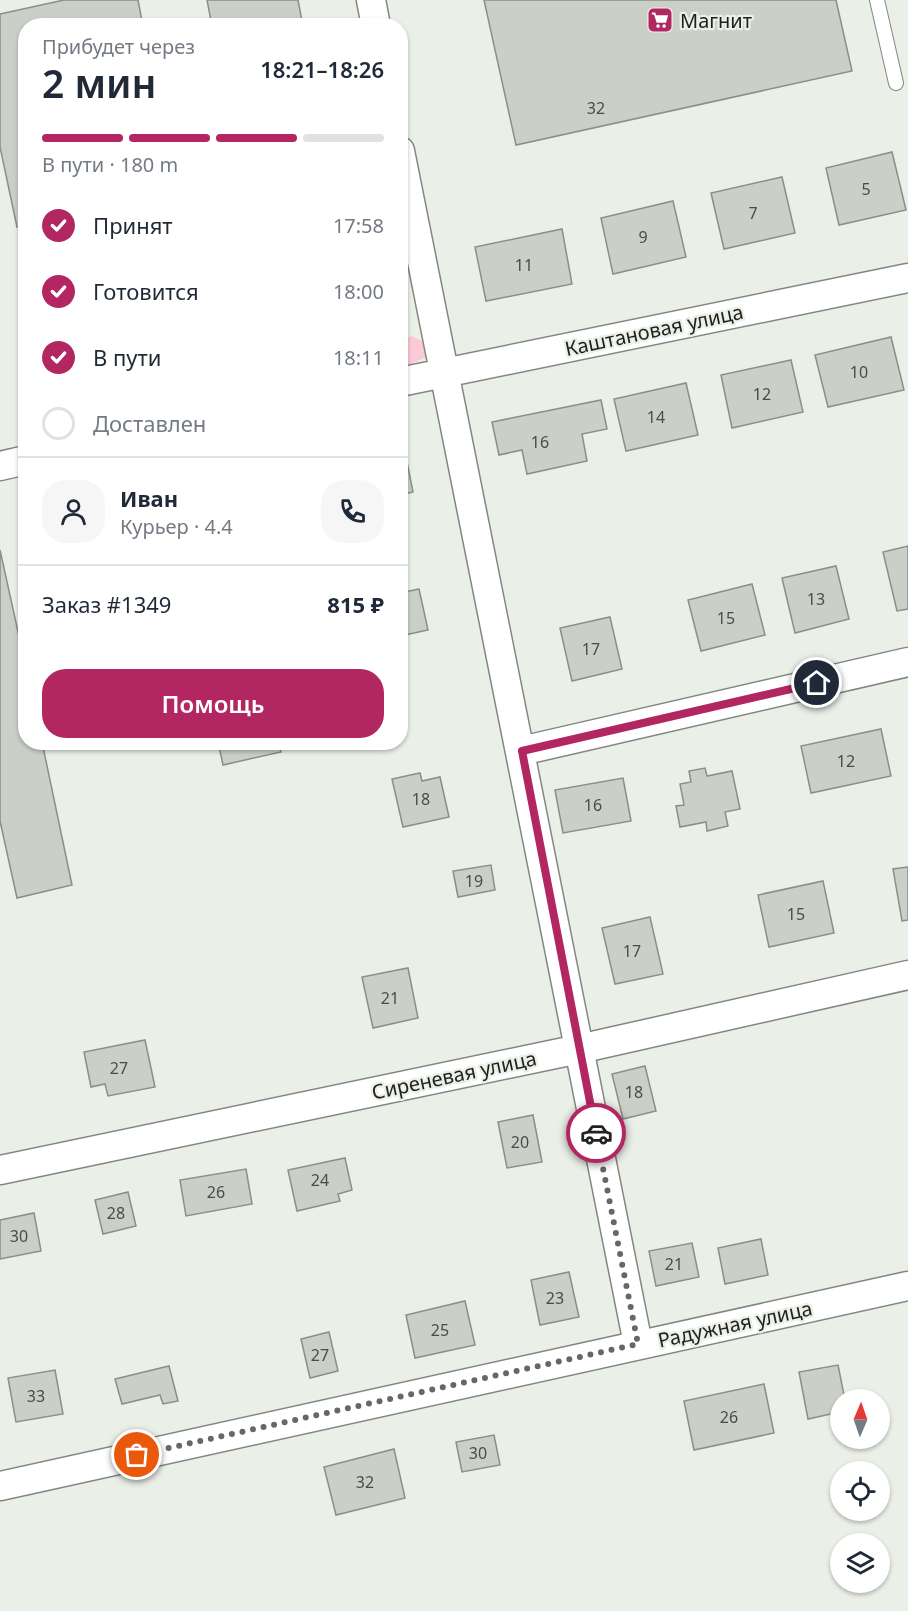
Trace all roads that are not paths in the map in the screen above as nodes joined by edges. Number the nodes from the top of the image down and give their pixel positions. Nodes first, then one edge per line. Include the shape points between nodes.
1 (371, 0) edge
2 (877, 0) edge
3 (374, 18) edge
4 (896, 82) dead end
5 (408, 191) edge
6 (908, 278) edge
7 (444, 373) junction
8 (408, 380) edge
9 (18, 462) edge
10 (0, 466) edge
11 (908, 662) edge
12 (522, 751) junction
13 (908, 975) edge
14 (579, 1048) junction
15 (0, 1170) edge
16 (908, 1286) edge
17 (638, 1344) junction
18 (0, 1486) edge

1 - 3 street
2 - 4 lane
5 - 7 street
6 - 7 street, Каштановая улица
7 - 8 street, Каштановая улица
7 - 12 street
9 - 10 street
11 - 12 street
12 - 14 street
13 - 14 street, Сиреневая улица
14 - 15 street, Сиреневая улица
14 - 17 street
16 - 17 street, Радужная улица
17 - 18 street, Радужная улица

